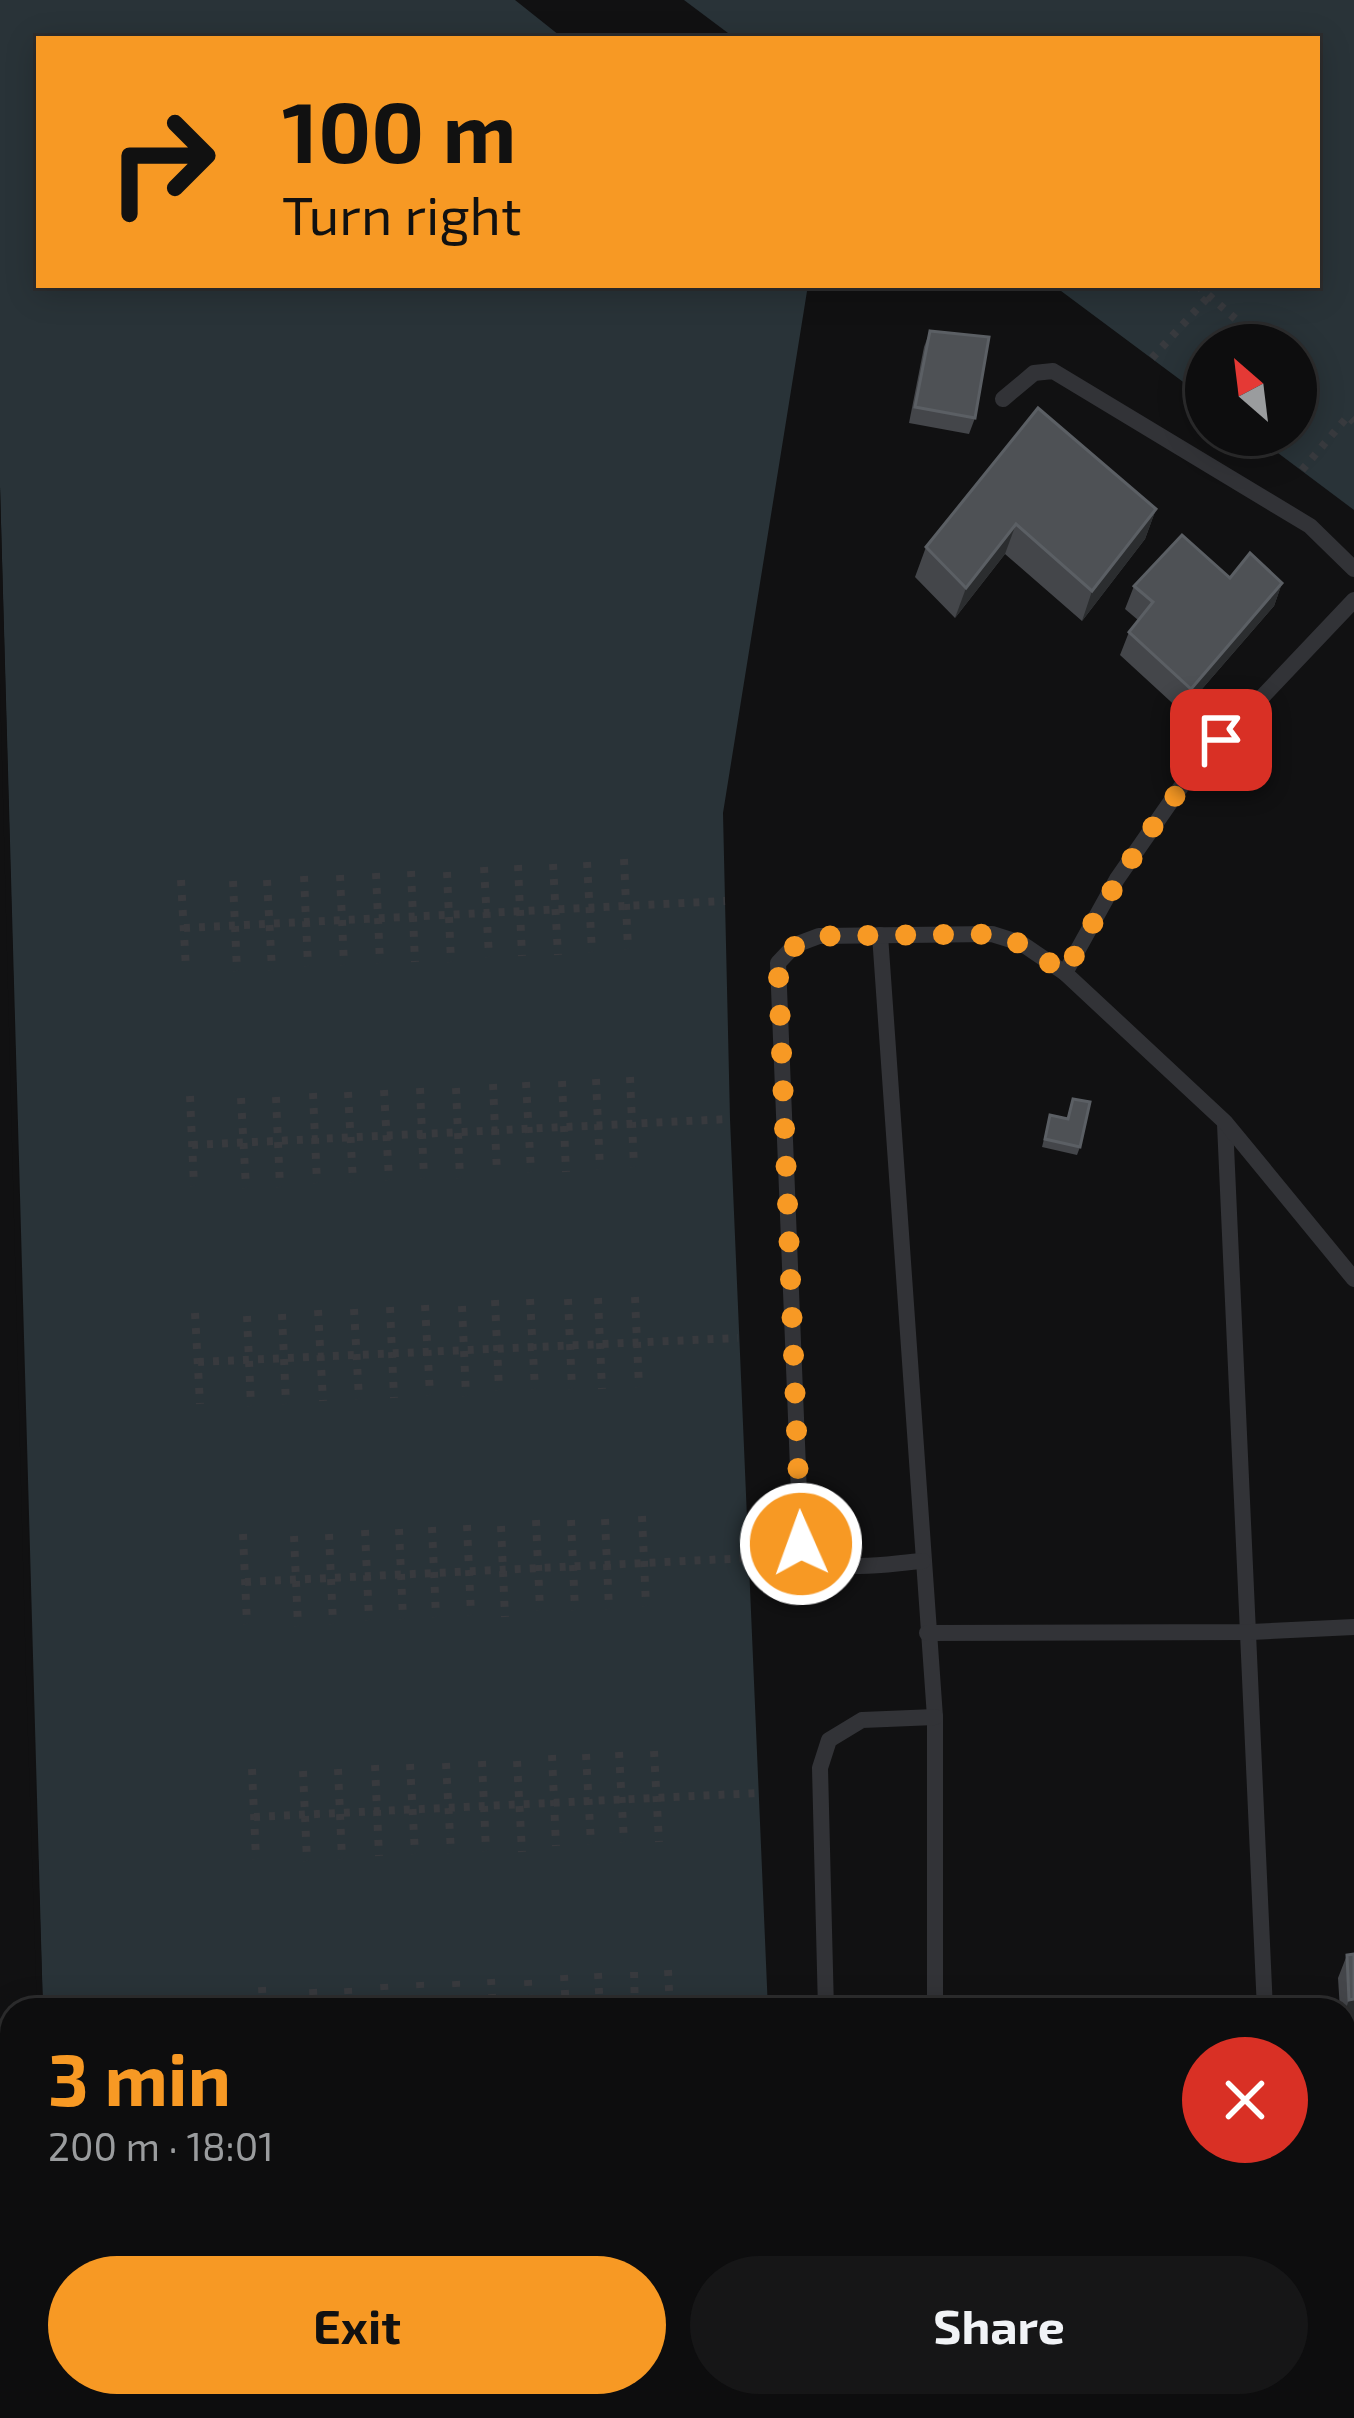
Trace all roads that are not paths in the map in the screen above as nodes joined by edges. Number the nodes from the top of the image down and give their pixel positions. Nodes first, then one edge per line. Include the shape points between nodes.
1 (1003, 398) dead end
2 (1354, 569) edge
3 (1354, 600) edge
4 (880, 934) junction
5 (1065, 973) junction
6 (1225, 1122) junction
7 (1354, 1279) edge
8 (922, 1561) junction
9 (1354, 1627) edge
10 (1251, 1632) junction
11 (927, 1633) junction
12 (934, 1717) junction
13 (826, 1998) edge
14 (935, 1998) edge
15 (1265, 1998) edge

1 - 2 lane via 1034,373 1053,371 1310,526
3 - 5 lane via 1192,771
4 - 5 lane via 992,934
4 - 8 lane
4 - 8 lane via 820,936 778,963 801,1544 817,1561 841,1567
5 - 6 lane
6 - 7 lane
6 - 10 lane
8 - 11 lane
9 - 10 lane
10 - 11 lane
10 - 15 lane
11 - 12 lane
12 - 13 lane via 862,1720 829,1740 820,1768
12 - 14 lane

